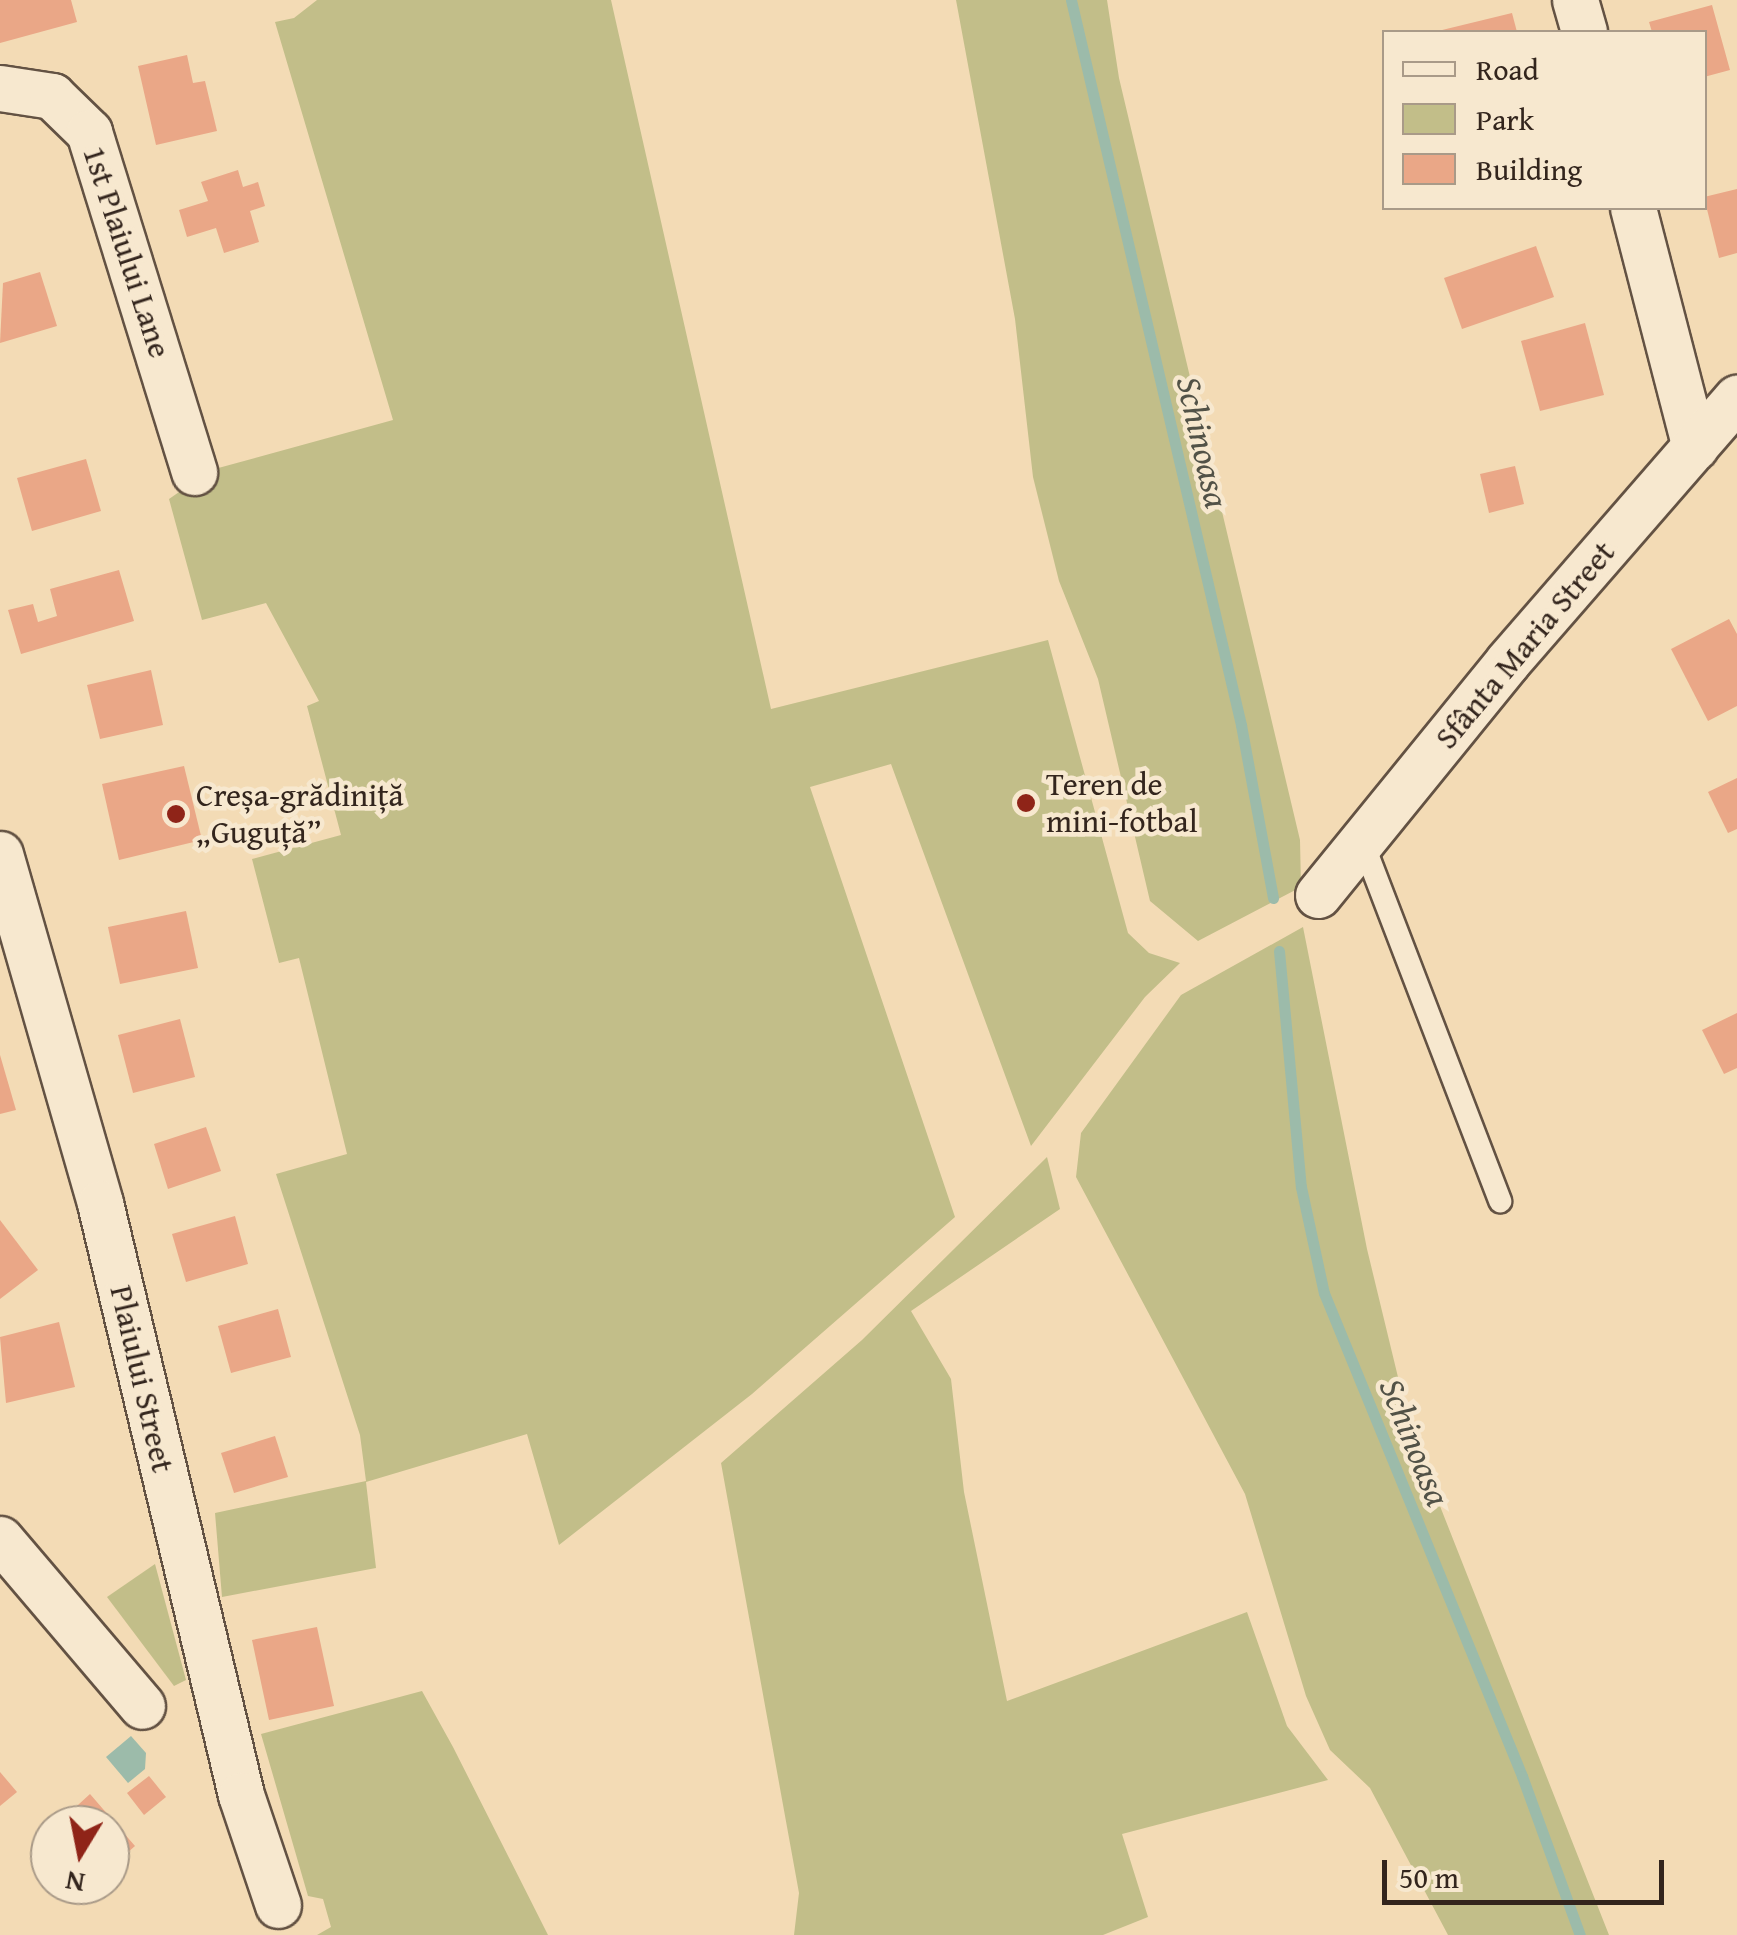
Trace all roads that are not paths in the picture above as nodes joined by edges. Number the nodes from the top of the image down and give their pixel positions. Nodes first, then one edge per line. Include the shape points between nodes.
1 (1575, 0) edge
2 (1583, 30) edge
3 (0, 88) edge
4 (1634, 210) edge
5 (1737, 398) edge
6 (1695, 447) junction
7 (194, 472) dead end
8 (1362, 841) junction
9 (0, 854) edge
10 (1318, 895) dead end
11 (1500, 1201) dead end
12 (0, 1538) edge
13 (142, 1706) dead end
14 (278, 1905) dead end

1 - 2 street
3 - 7 street, 1st Plaiului Lane via 52,96 89,132
4 - 6 street
5 - 6 street, Sfânta Maria Street
6 - 8 street, Sfânta Maria Street
8 - 10 street, Sfânta Maria Street
8 - 11 lane
9 - 14 street, Plaiului Street via 100,1202 241,1795
12 - 13 street

